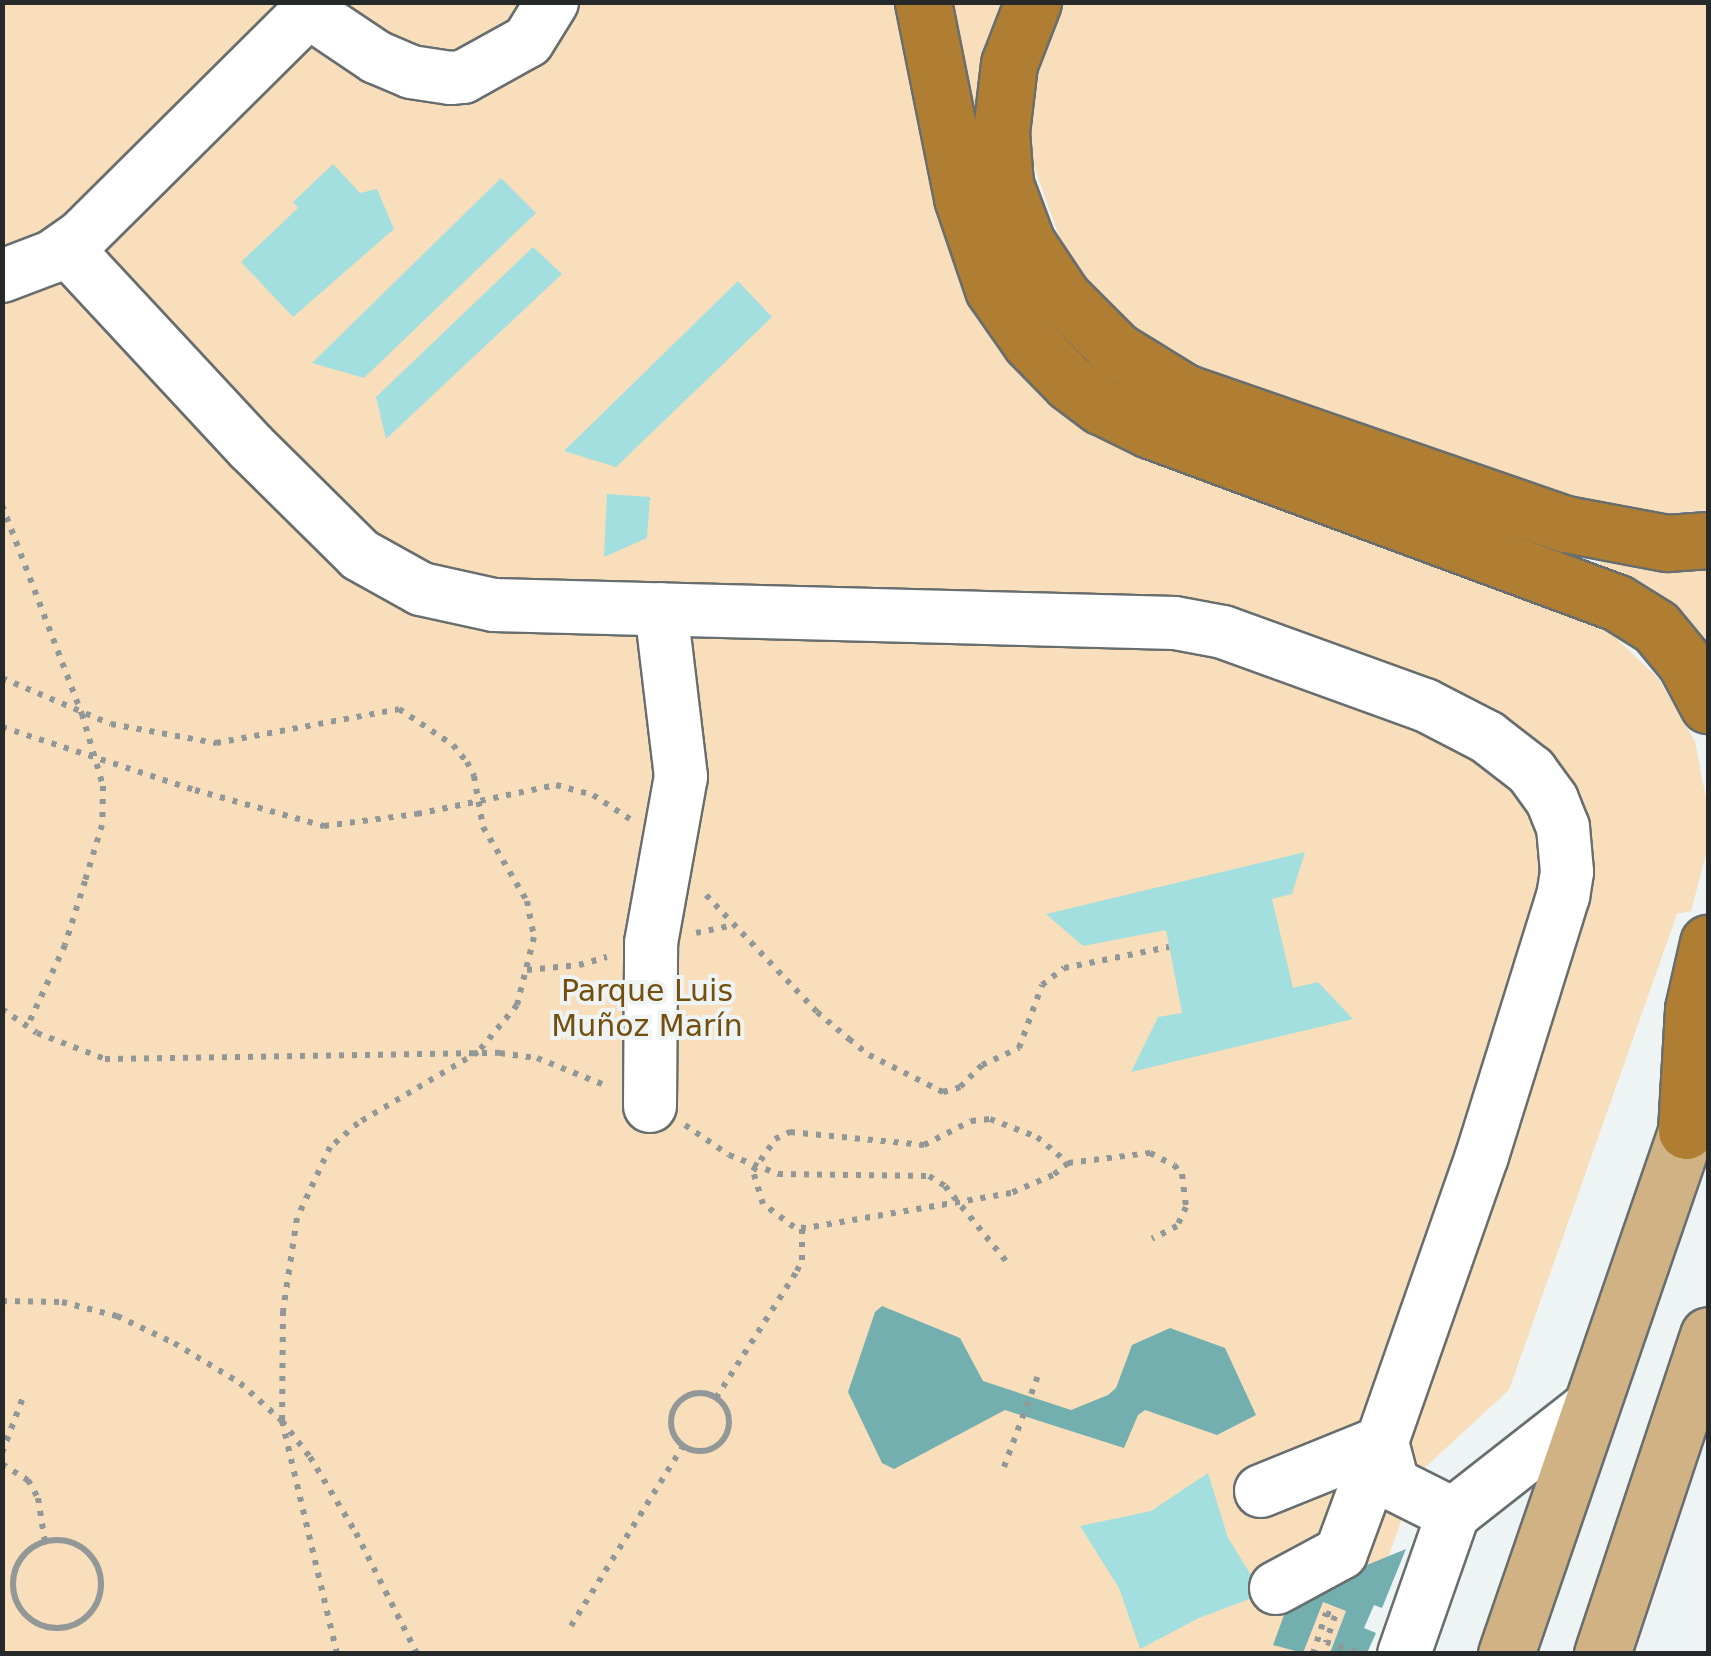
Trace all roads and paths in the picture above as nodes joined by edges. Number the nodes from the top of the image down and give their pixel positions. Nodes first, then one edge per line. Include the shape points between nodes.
1 (552, 2) edge
2 (923, 2) edge
3 (1032, 2) edge
4 (313, 7) edge
5 (66, 248) junction
6 (2, 276) edge
7 (2, 505) edge
8 (1708, 540) edge
9 (662, 609) junction
10 (2, 678) edge
11 (1708, 705) edge
12 (82, 714) junction
13 (1708, 942) edge
14 (2, 1009) edge
15 (27, 1027) junction
16 (478, 1052) junction
17 (1708, 1066) edge
18 (650, 1106) junction
19 (1686, 1131) junction
20 (1068, 1163) junction
21 (754, 1167) junction
22 (960, 1203) junction
23 (802, 1228) junction
24 (1152, 1240) dead end
25 (1010, 1266) dead end
26 (2, 1301) edge
27 (1708, 1335) edge
28 (1039, 1373) dead end
29 (716, 1398) junction
30 (22, 1400) dead end
31 (1588, 1408) junction
32 (282, 1420) junction
33 (1382, 1442) junction
34 (684, 1446) junction
35 (2, 1453) edge
36 (2, 1464) edge
37 (1004, 1467) dead end
38 (1261, 1491) dead end
39 (1453, 1514) junction
40 (46, 1542) junction
41 (1276, 1588) dead end
42 (570, 1626) dead end
43 (336, 1654) edge
44 (417, 1654) edge
45 (1313, 1654) edge
46 (1362, 1654) edge
47 (1404, 1654) edge
48 (1506, 1654) edge
49 (1602, 1654) edge

1 - 4 lane via 528,41 451,78 411,72 376,57
2 - 11 highway via 962,198 982,261 1021,329 1070,383 1150,430 1616,602 1656,627
3 - 8 highway via 1009,64 1001,132 1004,184 1027,243 1063,297 1116,350 1184,392 1566,524 1667,544
4 - 5 lane
5 - 6 lane
5 - 9 lane via 251,446 378,568 473,603
7 - 12 path
9 - 18 lane via 681,777 651,943
9 - 33 lane via 1202,628 1425,705 1531,770 1562,827 1563,896
10 - 12 path
12 - 15 path via 103,786 102,826 64,945
12 - 16 path via 143,732 216,742 399,709 453,744 474,776 496,856 527,901 534,937 518,1005
13 - 19 highway via 1693,1008
14 - 15 path
15 - 16 path via 65,1046 122,1060
16 - 18 path via 537,1058
16 - 32 path via 358,1123 330,1147 304,1198 289,1255
17 - 19 main road
18 - 21 path
19 - 31 main road
20 - 21 path via 1037,1137 990,1119 971,1121 924,1146 790,1132
20 - 22 path via 1011,1194
20 - 24 path via 1150,1154 1174,1165 1182,1174 1186,1207 1178,1226
21 - 22 path via 819,1177 929,1176
21 - 23 path via 763,1204
22 - 23 path
22 - 25 path
23 - 29 path via 798,1271
26 - 32 path via 62,1302 140,1324 240,1384
27 - 49 main road
28 - 37 path
29 - 34 path via 692,1394 673,1411 675,1437
29 - 34 path via 729,1420 720,1444 709,1450
30 - 35 path
31 - 39 lane
31 - 48 main road
32 - 43 path
32 - 44 path via 356,1533
33 - 38 lane
33 - 39 lane via 1393,1484
33 - 41 lane via 1341,1554
34 - 42 path
36 - 40 path via 28,1480
39 - 47 lane
40 - 40 path via 26,1552 14,1594 31,1620 59,1628 96,1604 100,1573 83,1548
45 - 46 path via 1326,1613 1335,1616 1326,1642

